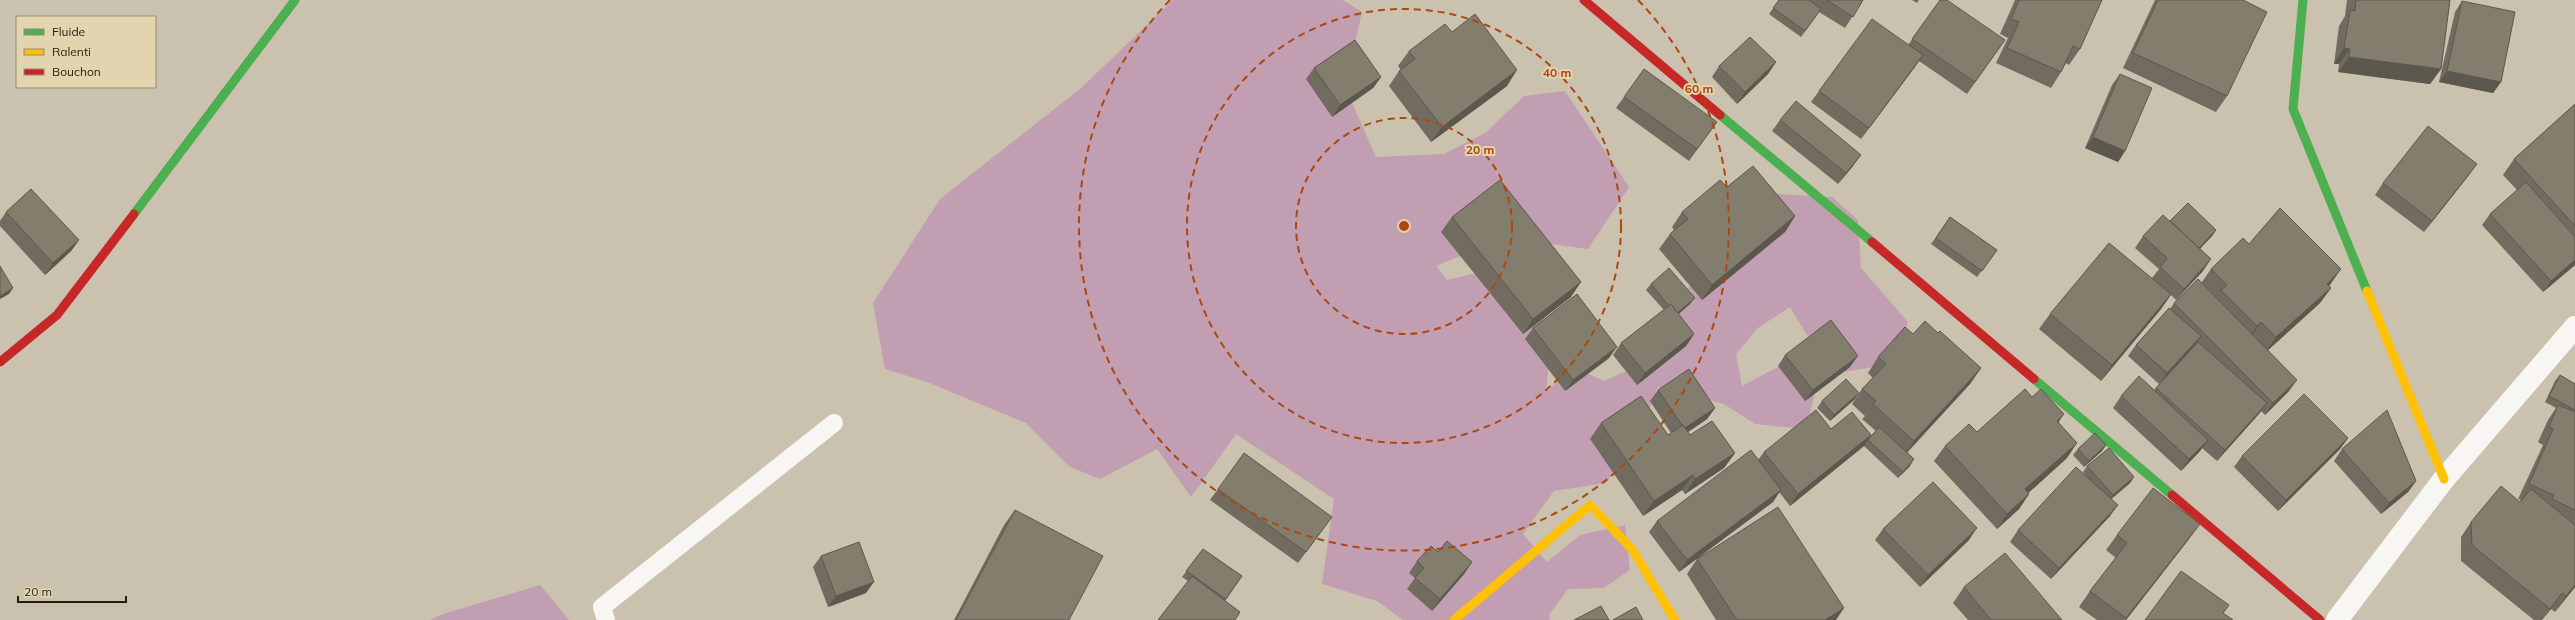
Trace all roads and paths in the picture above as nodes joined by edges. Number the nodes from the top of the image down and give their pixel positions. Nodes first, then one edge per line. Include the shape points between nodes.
1 (295, 0) edge
2 (1584, 0) edge
3 (2303, 0) edge
4 (2575, 327) edge
5 (0, 362) edge
6 (834, 423) dead end
7 (2444, 478) junction
8 (606, 620) edge
9 (1454, 620) edge
10 (1675, 620) edge
11 (2320, 620) edge
12 (2337, 620) edge

1 - 5 street via 57,315
2 - 11 street
3 - 7 street via 2293,110
4 - 7 street
6 - 8 lane via 602,607
7 - 12 street
9 - 10 street via 1590,505 1632,549

